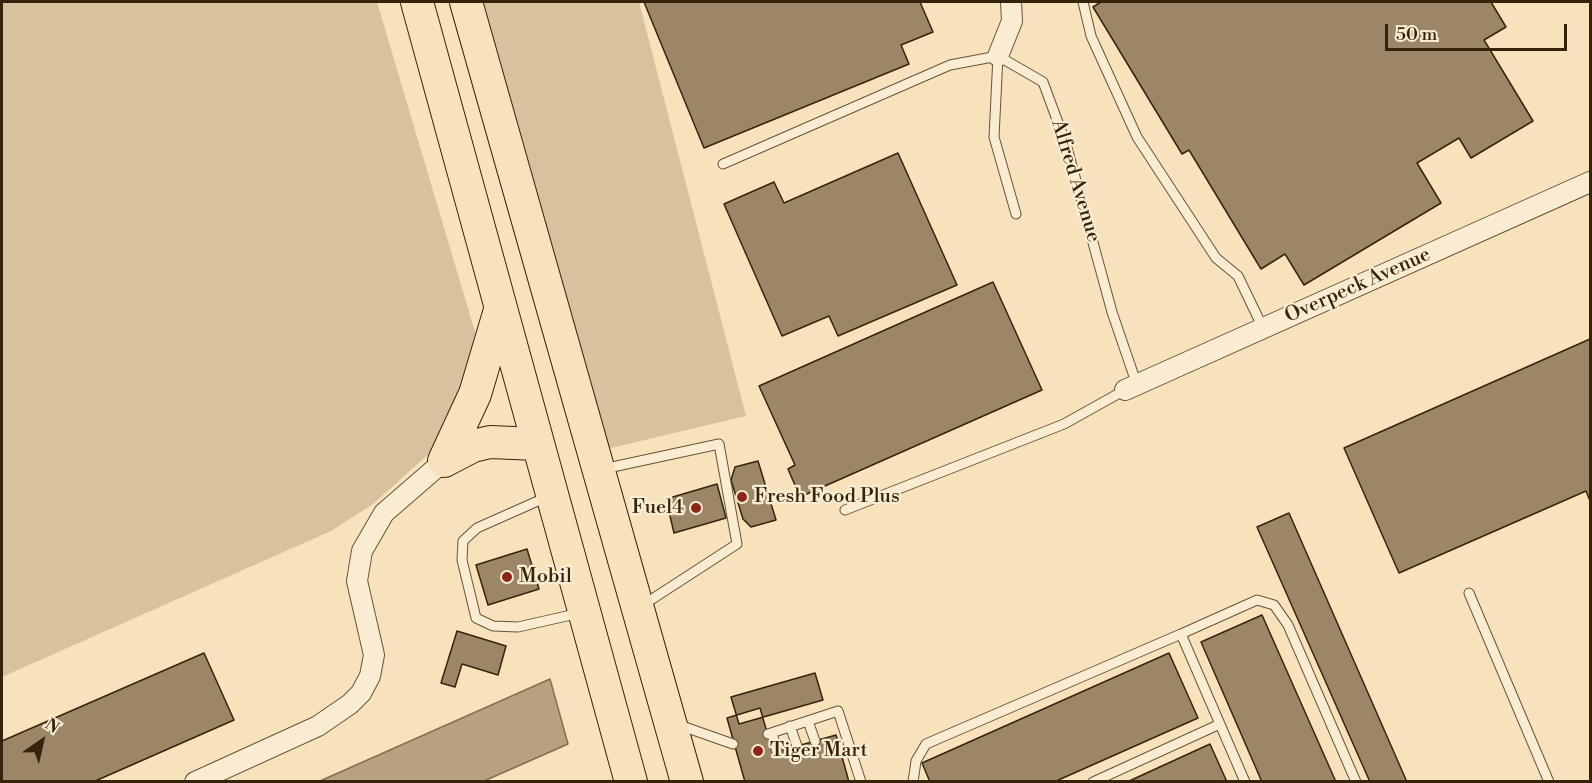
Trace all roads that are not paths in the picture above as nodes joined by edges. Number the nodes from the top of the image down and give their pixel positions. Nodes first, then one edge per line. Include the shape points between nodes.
1 (417, 2) edge
2 (466, 2) edge
3 (1011, 2) edge
4 (1083, 2) edge
5 (998, 56) junction
6 (723, 164) dead end
7 (1590, 182) edge
8 (1016, 214) dead end
9 (500, 310) junction
10 (1263, 328) junction
11 (1131, 388) junction
12 (537, 444) junction
13 (444, 461) junction
14 (599, 470) junction
15 (551, 495) junction
16 (845, 510) dead end
17 (1469, 593) dead end
18 (584, 613) junction
19 (642, 622) junction
20 (1181, 634) junction
21 (668, 713) junction
22 (808, 721) junction
23 (1220, 724) junction
24 (790, 726) junction
25 (618, 734) junction
26 (815, 741) dead end
27 (733, 744) dead end
28 (797, 746) dead end
29 (777, 752) dead end
30 (195, 782) edge
31 (621, 782) edge
32 (631, 782) edge
33 (687, 782) edge
34 (861, 782) edge
35 (913, 782) edge
36 (1093, 782) edge
37 (1245, 782) edge
38 (1356, 782) edge
39 (1549, 782) edge

1 - 9 highway
2 - 14 highway
3 - 5 street via 1012,21
4 - 10 lane via 1090,36 1137,137 1216,258 1238,276
5 - 6 lane via 950,65
5 - 8 lane via 994,137
5 - 11 lane, Alfred Avenue via 1043,82 1066,144
7 - 10 street, Overpeck Avenue
9 - 12 highway
9 - 13 highway via 475,394
10 - 11 street, Overpeck Avenue
11 - 16 lane via 1064,424
12 - 13 highway via 490,442
12 - 15 highway
13 - 30 street via 384,513 362,551 357,581 374,655 361,693 318,726
14 - 19 highway
14 - 19 lane via 719,444 737,544
15 - 18 highway
15 - 18 lane via 477,528 463,541 462,560 476,618 493,626 518,627
17 - 39 lane
18 - 25 highway
19 - 21 highway
20 - 23 lane
20 - 35 lane via 926,744 916,761
20 - 38 lane via 1257,600 1274,605 1288,625
21 - 27 lane
21 - 33 highway
22 - 24 lane
22 - 26 lane
22 - 34 lane via 838,711
23 - 36 lane
23 - 37 lane
24 - 28 lane
24 - 29 lane via 770,733
25 - 31 highway
25 - 32 highway

